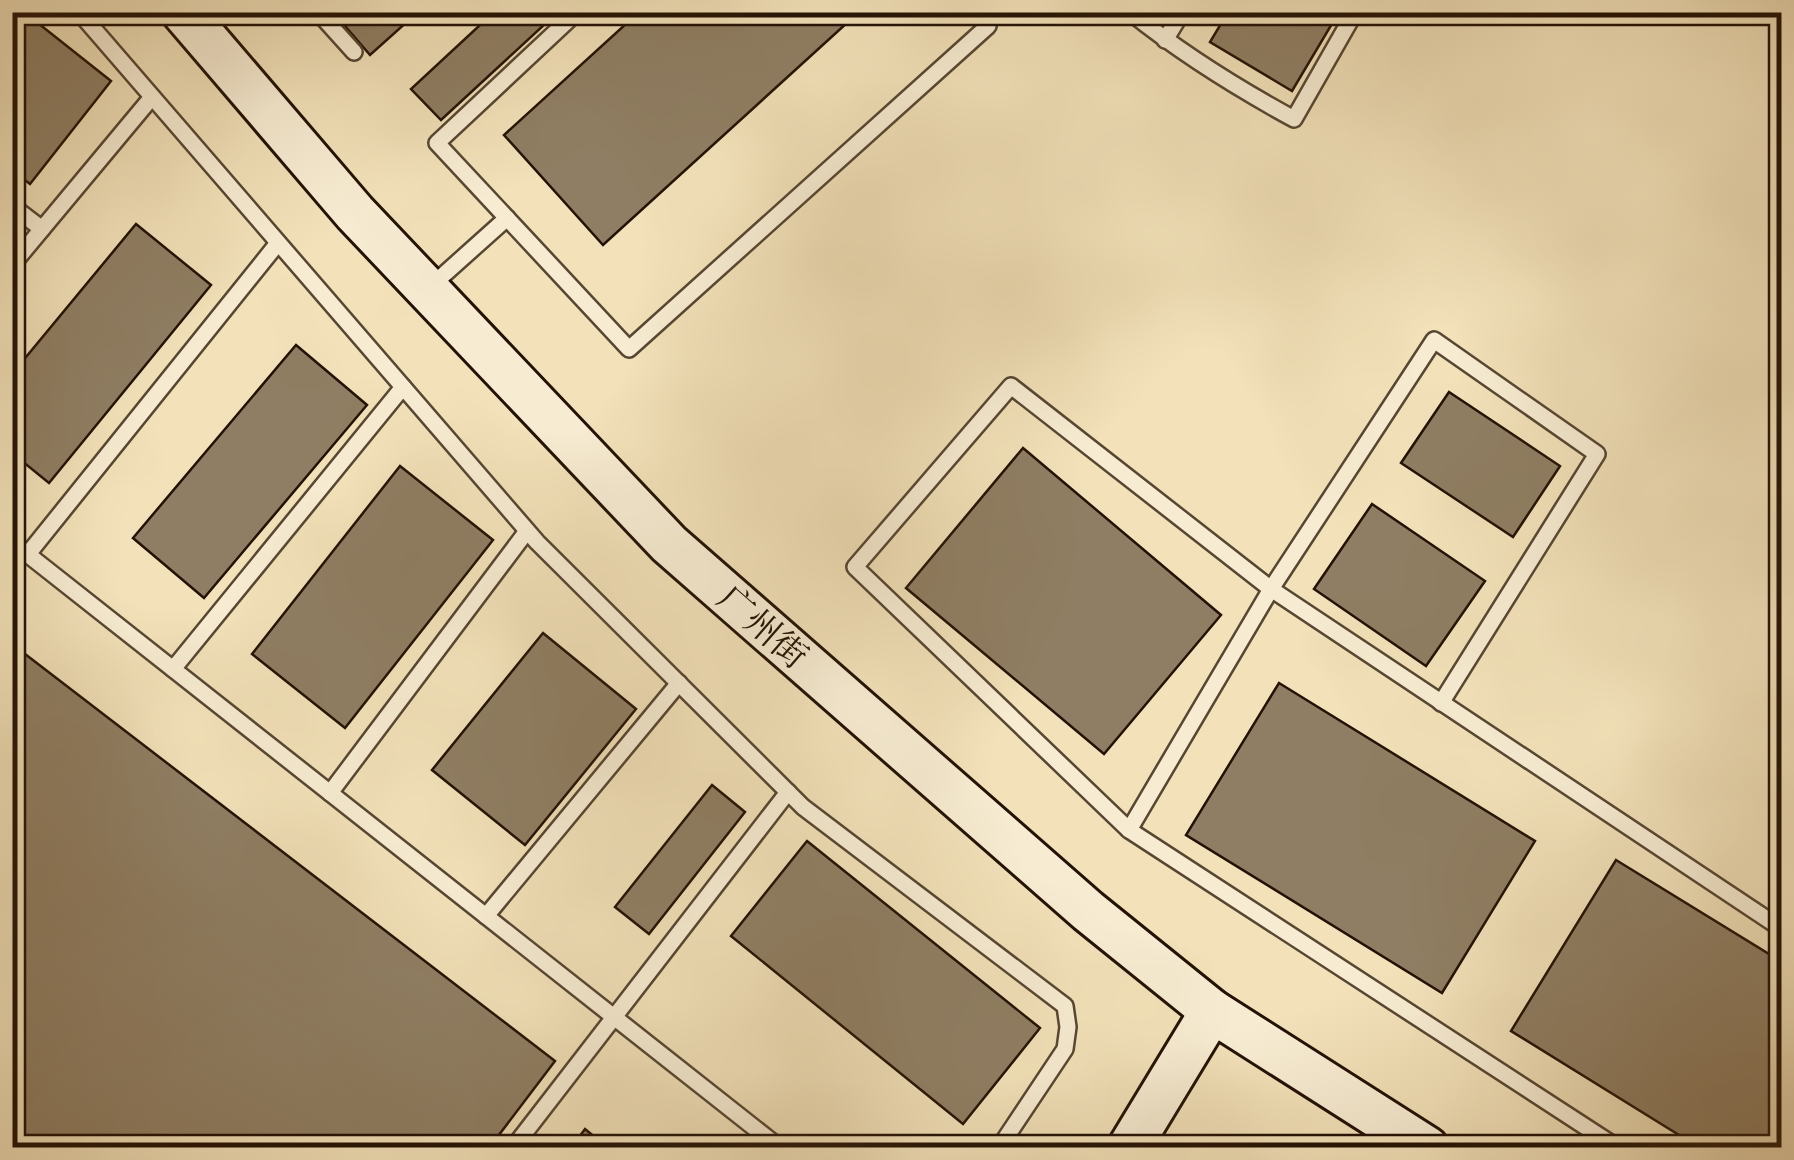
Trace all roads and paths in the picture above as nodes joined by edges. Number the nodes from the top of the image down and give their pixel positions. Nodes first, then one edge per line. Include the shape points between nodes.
1 (79, 12) edge
2 (183, 12) edge
3 (318, 12) edge
4 (577, 12) edge
5 (989, 12) edge
6 (1130, 12) edge
7 (1182, 12) edge
8 (1355, 12) edge
9 (1165, 40) junction
10 (354, 52) dead end
11 (152, 97) junction
12 (12, 206) edge
13 (507, 218) junction
14 (42, 230) junction
15 (278, 243) junction
16 (12, 265) edge
17 (428, 290) junction
18 (403, 387) junction
19 (528, 531) junction
20 (12, 542) edge
21 (28, 554) junction
22 (1271, 589) junction
23 (173, 669) junction
24 (679, 683) junction
25 (1441, 702) junction
26 (788, 792) junction
27 (330, 793) junction
28 (1129, 830) junction
29 (486, 916) junction
30 (1782, 929) edge
31 (1212, 1011) junction
32 (614, 1017) junction
33 (514, 1148) edge
34 (780, 1148) edge
35 (1000, 1148) edge
36 (1128, 1148) edge
37 (1427, 1148) edge
38 (1618, 1148) edge

1 - 11 lane
2 - 17 street, 广州街
3 - 10 lane
4 - 13 lane via 437,143
5 - 13 lane via 988,26 629,348
6 - 9 lane
7 - 9 lane
8 - 9 lane via 1294,119
11 - 14 lane
11 - 15 lane
12 - 14 lane
13 - 17 lane
14 - 16 lane
15 - 18 lane
15 - 21 lane
17 - 31 street, 广州街 via 670,544 1088,911
18 - 19 lane
18 - 23 lane
19 - 24 lane
19 - 27 lane
20 - 21 lane
21 - 23 lane
22 - 25 lane
22 - 25 lane via 1434,340 1597,454
22 - 28 lane
22 - 28 lane via 1010,386 855,567
23 - 27 lane
24 - 26 lane
24 - 29 lane
25 - 30 lane
26 - 32 lane
26 - 35 lane via 1064,1006 1065,1048
27 - 29 lane
28 - 38 lane
29 - 32 lane
31 - 36 street
31 - 37 street, 广州街
32 - 33 lane
32 - 34 lane

